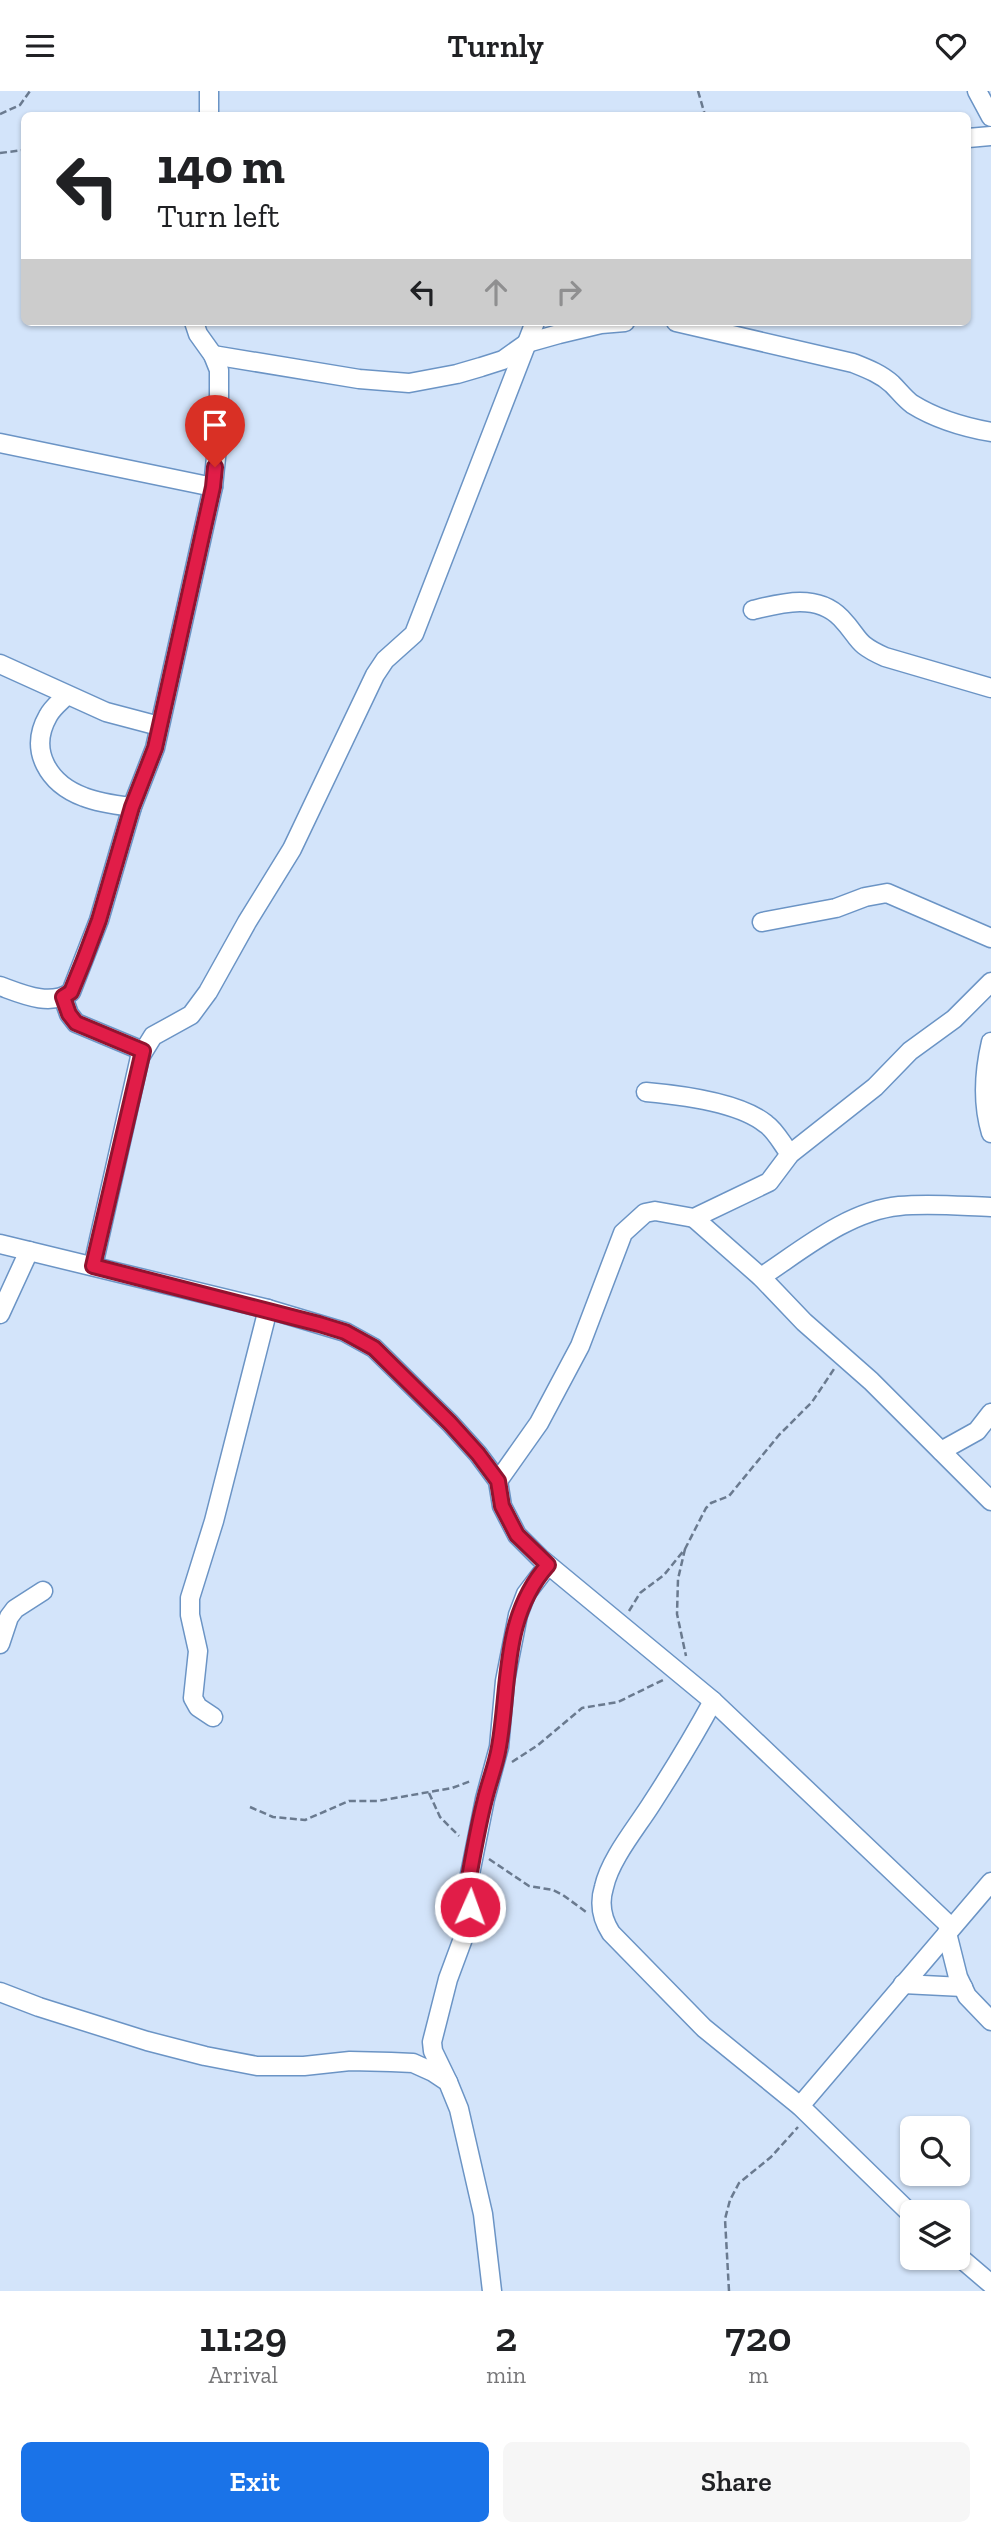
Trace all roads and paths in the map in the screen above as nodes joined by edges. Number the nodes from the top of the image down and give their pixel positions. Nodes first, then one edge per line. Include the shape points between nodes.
1 (30, 91) edge
2 (209, 91) edge
3 (698, 91) edge
4 (978, 91) edge
5 (209, 112) edge
6 (704, 112) edge
7 (0, 114) edge
8 (991, 117) edge
9 (991, 136) edge
10 (971, 138) edge
11 (21, 150) edge
12 (0, 153) edge
13 (195, 326) edge
14 (534, 326) edge
15 (595, 326) edge
16 (693, 326) edge
17 (527, 343) junction
18 (213, 355) junction
19 (991, 432) edge
20 (0, 443) edge
21 (213, 487) junction
22 (753, 610) dead end
23 (0, 664) edge
24 (991, 688) edge
25 (66, 696) junction
26 (159, 726) junction
27 (132, 807) junction
28 (762, 922) dead end
29 (991, 938) edge
30 (991, 982) edge
31 (0, 986) edge
32 (63, 997) junction
33 (991, 1042) edge
34 (143, 1051) junction
35 (646, 1092) dead end
36 (991, 1133) edge
37 (790, 1154) junction
38 (991, 1207) edge
39 (694, 1218) junction
40 (0, 1244) edge
41 (29, 1251) junction
42 (93, 1266) junction
43 (761, 1277) junction
44 (268, 1309) junction
45 (0, 1314) edge
46 (844, 1357) junction
47 (991, 1413) edge
48 (941, 1451) junction
49 (498, 1481) junction
50 (991, 1501) edge
51 (685, 1549) junction
52 (548, 1565) junction
53 (43, 1591) dead end
54 (621, 1623) junction
55 (0, 1644) edge
56 (686, 1678) junction
57 (713, 1701) junction
58 (213, 1717) dead end
59 (494, 1771) junction
60 (429, 1792) junction
61 (250, 1807) dead end
62 (475, 1849) junction
63 (991, 1882) edge
64 (604, 1922) junction
65 (949, 1930) junction
66 (904, 1984) junction
67 (963, 1987) junction
68 (0, 1992) edge
69 (991, 2021) edge
70 (448, 2082) junction
71 (804, 2111) junction
72 (900, 2203) edge
73 (970, 2266) edge
74 (991, 2284) edge
75 (492, 2291) edge
76 (729, 2291) edge

1 - 7 path via 20,105
2 - 5 street
3 - 6 path
4 - 8 street
9 - 10 street
11 - 12 path
13 - 18 street
14 - 17 street
15 - 17 street
16 - 19 street via 853,363 874,371 935,417
17 - 18 street via 503,360 409,383
17 - 34 street via 414,635 375,675 292,849 208,992 191,1015 153,1036
18 - 21 street via 220,383
20 - 21 street
21 - 26 street
22 - 24 street via 790,601 811,602 836,614 868,649
23 - 25 street
25 - 26 street
25 - 27 street via 49,714 41,732 40,754 46,769 67,789 86,798
26 - 27 street
27 - 32 street via 99,920 77,980
28 - 29 street via 887,893
30 - 37 street via 875,1087
31 - 32 street via 33,998
32 - 34 street via 76,1023
33 - 36 street via 985,1072
34 - 42 street
35 - 37 street via 747,1113 766,1123
37 - 39 street via 769,1182
38 - 43 street via 899,1206 873,1211 832,1230
39 - 43 street
39 - 49 street via 645,1213 623,1233 580,1346 539,1423
40 - 41 street
41 - 42 street
41 - 45 street
42 - 44 street
43 - 46 street
44 - 49 street via 345,1332 374,1348 450,1423
44 - 58 street via 190,1598 198,1651 193,1698
46 - 48 street
46 - 51 path via 812,1402 729,1496 706,1508
47 - 48 street via 977,1430
48 - 50 street
49 - 52 street via 502,1506 517,1535
51 - 54 path via 664,1575 640,1593
51 - 56 path via 677,1614
52 - 54 street
52 - 59 street via 526,1594 518,1615
53 - 55 street via 15,1609
54 - 56 street
56 - 57 street
56 - 59 path via 618,1702 582,1708 521,1758
57 - 64 street via 618,1856 604,1886
57 - 65 street
59 - 60 path
59 - 62 street
60 - 61 path via 349,1801 305,1820 273,1817
60 - 62 path via 440,1817
62 - 64 path via 529,1886 553,1890
62 - 70 street via 466,1894 471,1917 432,2042
63 - 65 street
64 - 71 street via 704,2028
65 - 66 street
65 - 67 street
66 - 67 street
66 - 71 street
67 - 69 street
68 - 70 street via 205,2056 257,2066 413,2063
70 - 75 street via 475,2171
71 - 72 street
71 - 76 path via 771,2157 739,2183 730,2200 725,2219
73 - 74 street

